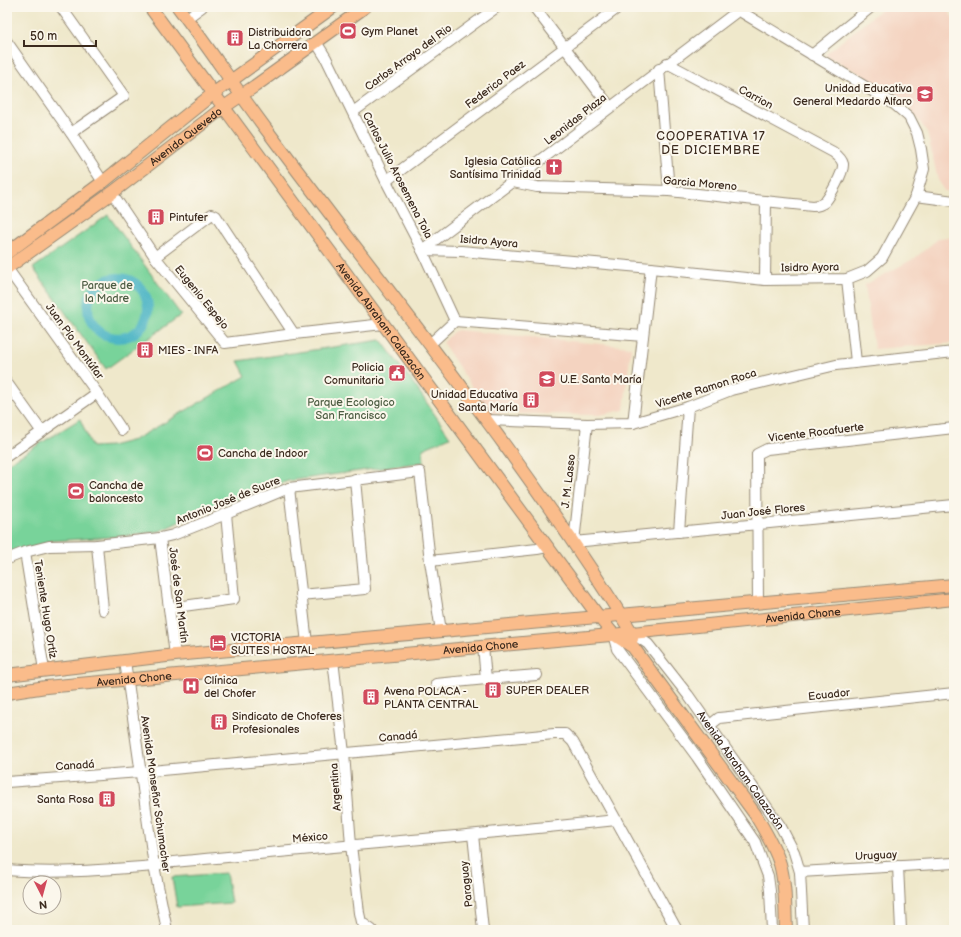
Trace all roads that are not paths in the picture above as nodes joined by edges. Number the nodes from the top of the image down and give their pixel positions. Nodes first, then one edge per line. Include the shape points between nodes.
1 (61, 7) edge
2 (150, 7) edge
3 (178, 7) edge
4 (202, 7) edge
5 (333, 7) edge
6 (365, 7) edge
7 (497, 7) edge
8 (534, 7) edge
9 (619, 7) edge
10 (871, 7) edge
11 (739, 8) edge
12 (187, 18) junction
13 (7, 42) edge
14 (316, 42) junction
15 (565, 47) junction
16 (812, 55) junction
17 (663, 66) junction
18 (231, 81) junction
19 (214, 93) junction
20 (241, 95) junction
21 (224, 107) junction
22 (610, 107) junction
23 (353, 112) junction
24 (71, 133) junction
25 (833, 152) joint
26 (386, 181) junction
27 (103, 182) junction
28 (513, 182) junction
29 (669, 192) junction
30 (112, 193) junction
31 (916, 196) junction
32 (766, 201) junction
33 (954, 201) edge
34 (422, 250) junction
35 (7, 253) edge
36 (155, 257) junction
37 (7, 268) edge
38 (651, 268) junction
39 (846, 279) junction
40 (765, 280) junction
41 (455, 320) junction
42 (383, 324) junction
43 (294, 334) junction
44 (643, 336) junction
45 (430, 344) junction
46 (954, 352) edge
47 (856, 362) junction
48 (7, 383) edge
49 (97, 393) junction
50 (688, 407) junction
51 (487, 420) junction
52 (633, 423) junction
53 (587, 424) junction
54 (954, 428) edge
55 (122, 430) dead end
56 (42, 432) junction
57 (7, 456) edge
58 (355, 479) junction
59 (289, 488) junction
60 (954, 505) edge
61 (226, 514) junction
62 (757, 524) junction
63 (679, 532) junction
64 (160, 538) junction
65 (574, 542) junction
66 (97, 545) junction
67 (547, 547) junction
68 (25, 552) junction
69 (7, 559) edge
70 (430, 561) junction
71 (954, 585) edge
72 (301, 595) junction
73 (954, 599) edge
74 (758, 603) junction
75 (169, 608) junction
76 (103, 610) dead end
77 (621, 616) junction
78 (599, 617) junction
79 (441, 631) junction
80 (632, 633) junction
81 (613, 634) junction
82 (307, 643) junction
83 (483, 646) junction
84 (633, 647) junction
85 (174, 655) junction
86 (333, 660) junction
87 (125, 661) junction
88 (44, 670) junction
89 (7, 675) edge
90 (537, 675) dead end
91 (128, 679) junction
92 (486, 679) junction
93 (436, 684) dead end
94 (7, 693) edge
95 (954, 693) edge
96 (710, 726) junction
97 (344, 753) junction
98 (140, 772) junction
99 (7, 782) edge
100 (616, 820) junction
101 (473, 835) junction
102 (351, 845) junction
103 (954, 863) edge
104 (154, 866) junction
105 (898, 866) junction
106 (7, 870) edge
107 (800, 872) junction
108 (167, 930) edge
109 (372, 930) edge
110 (483, 930) edge
111 (677, 930) edge
112 (772, 930) edge
113 (786, 930) edge
114 (803, 930) edge
115 (901, 930) edge

1 - 24 street via 124,96
2 - 19 main road, Avenida Abraham Calazacón
3 - 12 main road, Avenida Abraham Calazacón
4 - 12 street
5 - 18 main road, Avenida Quevedo
6 - 14 main road, Avenida Quevedo
7 - 23 street, Carlos Arroyo del Rio
8 - 15 street
9 - 15 street, Federico Paez
10 - 16 street
11 - 16 street, Isidro Ayora
11 - 17 street, Leonidas Plaza
12 - 18 main road, Avenida Abraham Calazacón
13 - 24 street
14 - 20 main road, Avenida Quevedo
14 - 23 street, Carlos Julio Arosemena Tola
15 - 22 street
15 - 26 street, Federico Paez
16 - 31 street, Isidro Ayora via 894,104 908,116 917,133 924,169
17 - 22 street, Leonidas Plaza
17 - 25 street, Carrion
17 - 29 street
18 - 19 main road, Avenida Quevedo
18 - 20 main road, Avenida Abraham Calazacón
19 - 21 main road, Avenida Abraham Calazacón
19 - 27 main road, Avenida Quevedo
20 - 21 main road, Avenida Quevedo
20 - 45 main road, Avenida Abraham Calazacón
21 - 30 main road, Avenida Quevedo
21 - 42 main road, Avenida Abraham Calazacón
22 - 28 street, Leonidas Plaza
23 - 26 street, Carlos Julio Arosemena Tola
24 - 27 street
25 - 32 street, Garcia Moreno via 843,163 842,170 824,202 813,206
26 - 34 street, Carlos Julio Arosemena Tola
27 - 35 main road, Avenida Quevedo
28 - 29 street, Garcia Moreno via 537,187
28 - 34 street, Leonidas Plaza
29 - 32 street, Garcia Moreno
30 - 36 street, Eugenio Espejo
30 - 37 main road, Avenida Quevedo
31 - 33 street
31 - 39 street, Isidro Ayora via 882,258 867,271
32 - 40 street
34 - 38 street, Isidro Ayora via 461,251
34 - 41 street, Carlos Julio Arosemena Tola
36 - 43 street, Eugenio Espejo via 225,343
36 - 43 street via 212,214 216,216
37 - 49 street, Juan Pío Montúfar
38 - 40 street, Isidro Ayora
38 - 44 street
39 - 40 street, Isidro Ayora
39 - 47 street
41 - 44 street
41 - 45 street
42 - 43 street, Eugenio Espejo
42 - 67 main road, Avenida Abraham Calazacón
44 - 52 street
45 - 51 main road, Avenida Abraham Calazacón
46 - 47 street, Vicente Ramon Roca
47 - 50 street, Vicente Ramon Roca via 731,390
48 - 56 street
49 - 55 street, Juan Pío Montúfar
49 - 56 street
50 - 52 street, Vicente Ramon Roca
50 - 63 street
51 - 53 street, Vicente Ramon Roca
51 - 65 main road, Avenida Abraham Calazacón
52 - 53 street, Vicente Ramon Roca
53 - 65 street, J. M. Lasso
54 - 62 street, Vicente Rocafuerte via 767,449 757,454
56 - 57 street
58 - 59 street, Antonio José de Sucre
58 - 70 street, Antonio José de Sucre via 420,472
58 - 72 street via 364,589
59 - 61 street, Antonio José de Sucre
59 - 72 street
60 - 62 street, Juan José Flores
61 - 64 street, Antonio José de Sucre
61 - 75 street via 234,600
62 - 63 street, Juan José Flores
62 - 74 street, Vicente Rocafuerte
63 - 65 street, Juan José Flores
64 - 66 street, Antonio José de Sucre
64 - 75 street, José de San Martín
65 - 77 main road, Avenida Abraham Calazacón
66 - 68 street, Antonio José de Sucre via 49,546
66 - 76 street
67 - 70 street
67 - 78 main road, Avenida Abraham Calazacón
68 - 69 street, Antonio José de Sucre
68 - 88 street, Teniente Hugo Ortíz
70 - 79 street, Antonio José de Sucre
71 - 74 main road, Avenida Chone
72 - 82 street
73 - 80 main road, Avenida Chone
74 - 77 main road, Avenida Chone
75 - 85 street, José de San Martín
77 - 78 main road, Avenida Chone
77 - 80 main road, Avenida Abraham Calazacón
78 - 79 main road, Avenida Chone
78 - 81 main road, Avenida Abraham Calazacón
79 - 82 main road, Avenida Chone
80 - 81 main road, Avenida Chone
80 - 84 main road, Avenida Abraham Calazacón
80 - 96 street, Avenida Abraham Calazacón via 648,644
81 - 83 main road, Avenida Chone
81 - 84 main road, Avenida Abraham Calazacón
81 - 112 street, Avenida Abraham Calazacón via 617,649 755,842 768,876
82 - 85 main road, Avenida Chone
83 - 86 main road, Avenida Chone
83 - 92 street
84 - 113 main road, Avenida Abraham Calazacón via 755,814 766,833 780,865
85 - 87 main road, Avenida Chone
86 - 91 main road, Avenida Chone
86 - 97 street, Argentina
87 - 88 main road, Avenida Chone
87 - 91 street, Avenida Monseñor Schumacher
88 - 89 main road, Avenida Chone
90 - 92 street
91 - 94 main road, Avenida Chone
91 - 98 street, Avenida Monseñor Schumacher
92 - 93 street
95 - 96 street, Ecuador via 719,718
96 - 107 street, Avenida Abraham Calazacón via 781,827 794,852
97 - 98 street, Canadá
97 - 100 street, Canadá via 565,734 573,742
97 - 102 street, Argentina
98 - 99 street, Canadá
98 - 104 street, Avenida Monseñor Schumacher
100 - 101 street, México
100 - 111 street, Canadá
101 - 102 street, México
101 - 110 street, Paraguay
102 - 104 street, México
102 - 109 street, Argentina via 361,922
103 - 105 street, Uruguay
104 - 106 street, México via 80,872
104 - 108 street, Avenida Monseñor Schumacher
105 - 107 street, Uruguay
105 - 115 street
107 - 114 street, Avenida Abraham Calazacón

